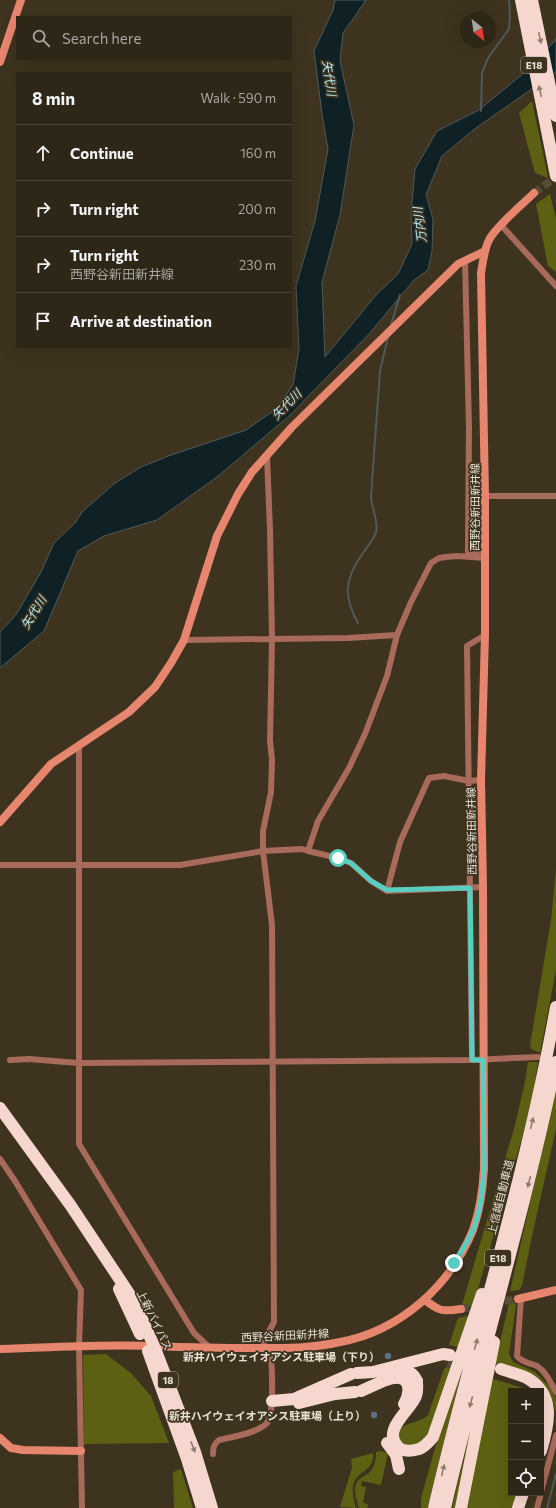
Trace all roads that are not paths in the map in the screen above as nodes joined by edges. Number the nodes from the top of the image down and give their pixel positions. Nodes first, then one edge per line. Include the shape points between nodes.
1 (21, 0) edge
2 (521, 0) edge
3 (532, 0) edge
4 (0, 62) edge
5 (556, 116) edge
6 (556, 176) edge
7 (534, 193) tunnel mouth
8 (501, 225) junction
9 (485, 251) junction
10 (465, 260) junction
11 (556, 286) edge
12 (267, 456) junction
13 (469, 496) junction
14 (485, 496) junction
15 (556, 496) edge
16 (485, 554) junction
17 (397, 635) junction
18 (485, 635) junction
19 (184, 640) junction
20 (272, 640) junction
21 (79, 745) junction
22 (481, 780) junction
23 (469, 781) junction
24 (0, 822) edge
25 (263, 851) junction
26 (308, 851) junction
27 (0, 865) edge
28 (78, 865) junction
29 (483, 887) junction
30 (470, 888) junction
31 (387, 890) junction
32 (556, 1007) edge
33 (538, 1057) dead end
34 (10, 1060) dead end
35 (472, 1060) junction
36 (483, 1060) junction
37 (273, 1061) junction
38 (556, 1062) edge
39 (78, 1063) junction
40 (0, 1108) edge
41 (525, 1151) junction
42 (0, 1159) edge
43 (515, 1236) junction
44 (556, 1290) edge
45 (519, 1299) joint
46 (425, 1300) junction
47 (461, 1309) tunnel mouth
48 (150, 1346) junction
49 (79, 1347) junction
50 (210, 1348) junction
51 (267, 1348) junction
52 (0, 1349) edge
53 (374, 1372) junction
54 (383, 1381) junction
55 (529, 1388) edge
56 (539, 1388) edge
57 (556, 1392) edge
58 (544, 1396) edge
59 (272, 1404) junction
60 (556, 1435) edge
61 (0, 1438) edge
62 (544, 1439) edge
63 (81, 1451) junction
64 (213, 1454) dead end
65 (399, 1469) dead end
66 (544, 1481) edge
67 (522, 1496) edge
68 (528, 1496) edge
69 (540, 1496) edge
70 (82, 1508) edge
71 (202, 1508) edge
72 (212, 1508) edge
73 (434, 1508) edge
74 (445, 1508) edge
75 (461, 1508) edge
76 (518, 1508) edge
77 (524, 1508) edge
78 (537, 1508) edge

1 - 4 main road
6 -> 2 highway, E18
3 -> 5 highway, E18
7 - 8 main road, 西野谷新田新井線
8 - 9 main road, 西野谷新田新井線 via 489,239
8 - 11 street
9 - 10 main road
9 - 14 main road, 西野谷新田新井線 via 481,273
10 - 12 main road via 303,416
10 - 13 street
12 - 19 main road via 252,472 238,494 217,536
12 - 20 street
13 - 14 street
13 - 16 street via 468,552
14 - 15 street
14 - 16 main road, 西野谷新田新井線
16 - 17 street via 446,556 431,563
16 - 18 main road, 西野谷新田新井線
17 - 20 street
17 - 26 street via 387,676 365,734 349,768 318,821
18 - 22 main road, 西野谷新田新井線
18 - 23 street via 467,646
19 - 20 street
19 - 21 main road via 144,699
20 - 25 street via 271,792 263,831
21 - 24 main road via 51,764
21 - 28 street
22 - 23 street
22 - 29 main road, 西野谷新田新井線
23 - 30 street
23 - 31 street via 444,776 429,778 400,842
25 - 26 street
25 - 28 street via 180,865
25 - 37 street via 272,925
26 - 31 street via 351,863 371,881
27 - 28 street
28 - 39 street
29 - 30 street
29 - 36 main road, 西野谷新田新井線
30 - 31 street
30 - 35 street
41 -> 32 highway, 上信越自動車道 / E18
33 - 36 street
34 - 39 street
35 - 36 street
35 - 37 street
36 - 46 main road, 西野谷新田新井線 via 484,1168 477,1216 454,1263
37 - 39 street
37 - 51 street via 274,1322 266,1337
38 -> 43 highway, E18
39 - 50 street via 79,1144 194,1334
40 - 48 highway, 上新バイパス / 18 via 71,1206 134,1301
41 - 53 highway, bridge via 487,1278 433,1437 423,1447 412,1451 406,1450 397,1445 393,1435 395,1426 416,1397 417,1381 406,1370
73 -> 41 highway, 上信越自動車道 / E18
42 - 49 street via 81,1290
43 -> 74 highway, E18 via 458,1449
43 - 75 highway
44 - 45 main road
45 - 57 street via 517,1356 521,1361 538,1366
46 - 47 main road via 446,1312
46 - 51 main road, 西野谷新田新井線 via 386,1326 357,1338 329,1345
48 - 49 main road, 西野谷新田新井線
48 - 50 main road, 西野谷新田新井線
48 - 71 highway, 上新バイパス / 18
48 -> 72 highway, 上新バイパス / 18 via 195,1452
49 - 52 main road, 西野谷新田新井線
49 - 63 street
50 - 51 main road, 西野谷新田新井線
51 - 59 street
53 - 54 highway via 443,1354 449,1358
53 - 59 highway via 354,1374 294,1399
54 - 59 highway via 358,1392 335,1394 282,1407
54 - 65 highway via 401,1378 409,1390 407,1400 386,1432 387,1442 396,1455
55 - 56 highway via 500,1372 528,1378
58 - 62 highway via 549,1414
59 - 64 street via 271,1415 266,1424 255,1430 219,1440 215,1444
60 - 66 street
61 - 63 main road via 11,1448 23,1450
63 - 70 street
67 - 76 highway
68 - 77 highway
69 - 78 street

